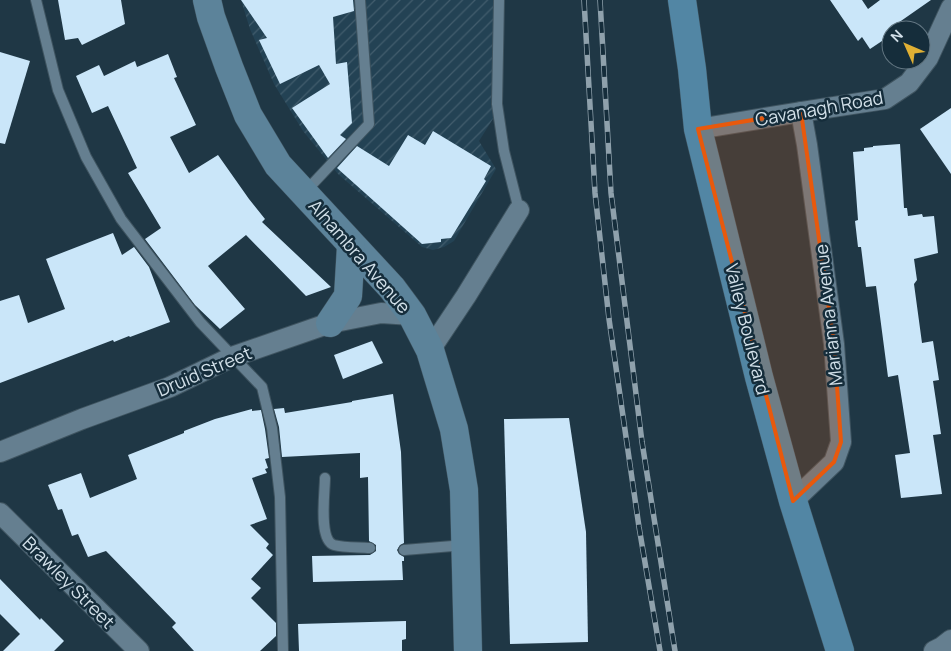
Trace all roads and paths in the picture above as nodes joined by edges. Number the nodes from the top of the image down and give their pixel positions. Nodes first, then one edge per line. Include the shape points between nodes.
1 (36, 0) edge
2 (208, 0) edge
3 (360, 0) edge
4 (499, 0) edge
5 (682, 0) edge
6 (951, 8) edge
7 (801, 112) junction
8 (698, 130) junction
9 (304, 193) junction
10 (519, 210) joint
11 (351, 246) junction
12 (412, 315) junction
13 (330, 323) junction
14 (430, 350) junction
15 (232, 357) junction
16 (0, 452) edge
17 (325, 478) dead end
18 (793, 501) junction
19 (0, 513) edge
20 (466, 545) junction
21 (370, 548) dead end
22 (404, 550) dead end
23 (951, 640) edge
24 (138, 651) edge
25 (283, 651) edge
26 (468, 651) edge
27 (840, 651) edge
28 (934, 651) edge

1 - 15 lane via 58,90 86,157 122,219 200,322
2 - 9 main road, Alhambra Avenue via 214,25 248,115 278,165
3 - 9 lane via 370,124
4 - 10 lane via 497,104 504,151
5 - 8 main road, Valley Boulevard
6 - 7 street, Cavanagh Road via 928,58 909,83 885,100
7 - 8 street, Cavanagh Road
7 - 18 street, Marianna Avenue via 834,344 840,442 834,462
8 - 18 main road, Valley Boulevard
9 - 11 main road, Alhambra Avenue
10 - 14 street
11 - 12 main road, Alhambra Avenue via 392,288
11 - 13 main road via 348,296
12 - 13 street, Druid Street via 381,314
12 - 14 main road, Alhambra Avenue
13 - 15 street, Druid Street
14 - 20 main road, Alhambra Avenue via 454,428 464,490
15 - 16 street, Druid Street via 170,387
15 - 25 lane via 262,387 272,428 280,497
17 - 21 lane via 326,538 332,544
18 - 27 main road, Valley Boulevard
19 - 24 street, Brawley Street
20 - 22 lane
20 - 26 main road, Alhambra Avenue
23 - 28 street

